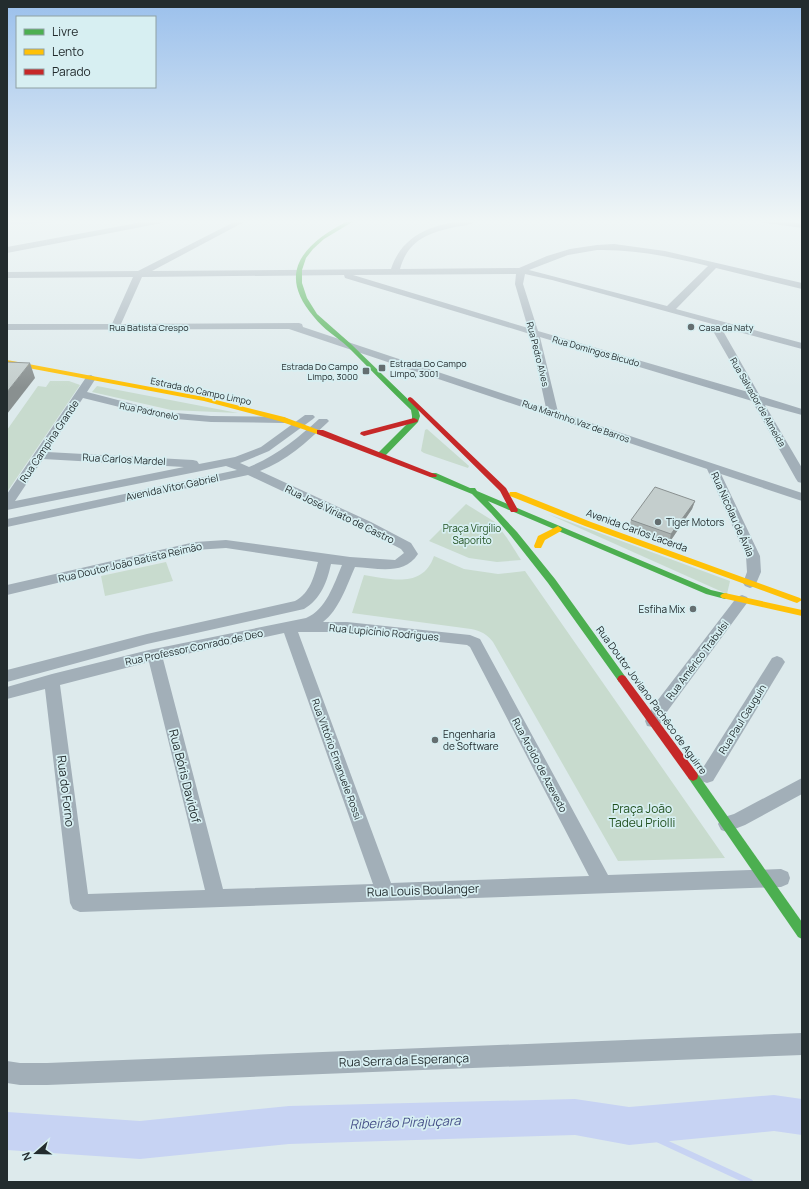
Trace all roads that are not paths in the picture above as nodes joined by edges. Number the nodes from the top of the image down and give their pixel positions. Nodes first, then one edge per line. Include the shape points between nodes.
1 (137, 276) edge
2 (298, 276) edge
3 (351, 276) edge
4 (377, 276) edge
5 (520, 276) edge
6 (546, 276) edge
7 (703, 276) edge
8 (762, 276) edge
9 (802, 286) edge
10 (390, 290) junction
11 (669, 310) junction
12 (327, 323) junction
13 (721, 324) junction
14 (290, 326) junction
15 (7, 327) edge
16 (115, 327) junction
17 (534, 332) junction
18 (353, 346) junction
19 (802, 346) edge
20 (7, 362) edge
21 (65, 374) junction
22 (91, 378) junction
23 (81, 394) junction
24 (755, 398) junction
25 (266, 409) junction
26 (802, 412) edge
27 (553, 413) junction
28 (297, 418) junction
29 (242, 420) junction
30 (415, 420) junction
31 (322, 425) junction
32 (388, 443) junction
33 (382, 454) junction
34 (39, 455) junction
35 (227, 462) junction
36 (475, 462) junction
37 (209, 465) junction
38 (712, 467) junction
39 (249, 471) junction
40 (469, 472) dead end
41 (434, 475) junction
42 (457, 476) dead end
43 (802, 479) edge
44 (479, 480) dead end
45 (472, 490) junction
46 (503, 490) junction
47 (802, 497) edge
48 (7, 503) edge
49 (7, 506) edge
50 (514, 510) junction
51 (7, 522) edge
52 (522, 522) dead end
53 (558, 529) junction
54 (530, 534) dead end
55 (326, 559) junction
56 (350, 562) junction
57 (753, 584) junction
58 (7, 590) edge
59 (747, 601) junction
60 (802, 602) edge
61 (282, 609) junction
62 (802, 613) edge
63 (288, 627) junction
64 (477, 645) joint
65 (155, 655) junction
66 (777, 662) dead end
67 (7, 676) edge
68 (52, 680) junction
69 (7, 692) edge
70 (658, 712) junction
71 (706, 774) dead end
72 (802, 785) edge
73 (736, 821) junction
74 (776, 877) junction
75 (603, 885) junction
76 (385, 891) junction
77 (216, 897) junction
78 (80, 903) joint
79 (802, 932) edge
80 (802, 1044) edge
81 (7, 1072) edge

1 - 16 street
2 - 12 main road via 305,298
3 - 10 street, Rua Domingos Bicudo
4 - 10 street
5 - 17 street, Rua Pedro Alves via 519,284
6 - 11 street
7 - 11 street
8 - 9 street
10 - 17 street, Rua Domingos Bicudo
11 - 13 street
12 - 14 street, Rua Batista Crespo
12 - 18 main road
13 - 19 street
13 - 24 street, Rua Salvador de Almeida via 718,332
14 - 16 street, Rua Batista Crespo
14 - 18 street, Rua Batista Crespo
15 - 16 street, Rua Batista Crespo
17 - 24 street, Rua Domingos Bicudo
17 - 27 street, Rua Pedro Alves
18 - 27 street, Rua Martinho Vaz de Barros
18 - 30 main road via 414,409
18 - 36 main road
20 - 21 main road, Estrada do Campo Limpo
21 - 22 main road, Estrada do Campo Limpo
21 - 25 main road, Estrada do Campo Limpo via 104,370
22 - 23 street, Rua Campina Grande
22 - 25 main road, Estrada do Campo Limpo
23 - 29 street, Rua Padronelo via 164,415
23 - 34 street, Rua Campina Grande
24 - 26 street, Rua Domingos Bicudo
24 - 43 street, Rua Salvador de Almeida
25 - 28 main road, Estrada do Campo Limpo
25 - 29 street, Rua Padronelo via 255,417
27 - 38 street, Rua Martinho Vaz de Barros
28 - 29 street, Rua Padronelo
28 - 31 main road, Estrada do Campo Limpo
28 - 35 street, Avenida Vitor Gabriel via 266,449
30 - 32 main road
30 - 32 main road via 378,432 360,433
31 - 33 main road, Estrada do Campo Limpo
31 - 39 street, Avenida Vitor Gabriel via 278,458
32 - 33 main road
33 - 41 main road, Estrada do Campo Limpo
34 - 37 street, Rua Carlos Mardel
34 - 48 street, Rua Campina Grande
35 - 37 street, Avenida Vitor Gabriel
35 - 39 street, Rua José Víriato de Castro
36 - 40 main road
36 - 46 main road
37 - 49 street, Avenida Vitor Gabriel
38 - 47 street, Rua Martinho Vaz de Barros
38 - 57 street, Rua Nicolau de Ávila via 753,556
39 - 51 street, Avenida Vitor Gabriel
39 - 56 street, Rua José Víriato de Castro via 366,525 406,546 411,554 397,565
41 - 42 main road
41 - 45 main road, Estrada do Campo Limpo
44 - 46 main road, Avenida Carlos Lacerda
45 - 50 main road
45 - 70 main road, Rua Doutor Joviano Pachêco de Aguirre via 500,517
46 - 50 main road
46 - 57 main road, Avenida Carlos Lacerda
50 - 52 main road
50 - 53 main road
53 - 54 main road via 541,538 540,549
53 - 59 main road via 709,592
55 - 56 street, Rua Doutor João Batista Reimão
55 - 58 street, Rua Doutor João Batista Reimão via 212,544
55 - 61 street, Rua Professor Conrado de Deo via 314,594 307,602
56 - 63 street, Rua Professor Conrado de Deo via 322,615 312,621
57 - 59 main road via 762,596 759,601
57 - 59 main road via 736,591
57 - 60 main road, Avenida Carlos Lacerda
59 - 62 main road
59 - 70 street, Rua Américo Trabulsi
61 - 63 street, Rua Vittório Emanuele Rossi via 289,615
61 - 67 street, Rua Professor Conrado de Deo via 148,639
63 - 64 street, Rua Lupicínio Rodrigues via 347,627 470,640
63 - 65 street, Rua Professor Conrado de Deo
63 - 76 street, Rua Vittório Emanuele Rossi
64 - 75 street, Rua Aroldo de Azevedo
65 - 68 street, Rua Professor Conrado de Deo
65 - 77 street, Rua Bóris Davidof
66 - 71 street, Rua Paul Gauguin
68 - 69 street, Rua Professor Conrado de Deo
68 - 78 street, Rua do Forno
70 - 73 main road, Rua Doutor Joviano Pachêco de Aguirre
72 - 73 street
73 - 74 main road, Rua Doutor Joviano Pachêco de Aguirre
74 - 75 street, Rua Louis Boulanger
74 - 79 main road, Rua Doutor Joviano Pachêco de Aguirre
75 - 76 street, Rua Louis Boulanger
76 - 77 street, Rua Louis Boulanger
77 - 78 street, Rua Louis Boulanger
80 - 81 street, Rua Serra da Esperança via 47,1074

